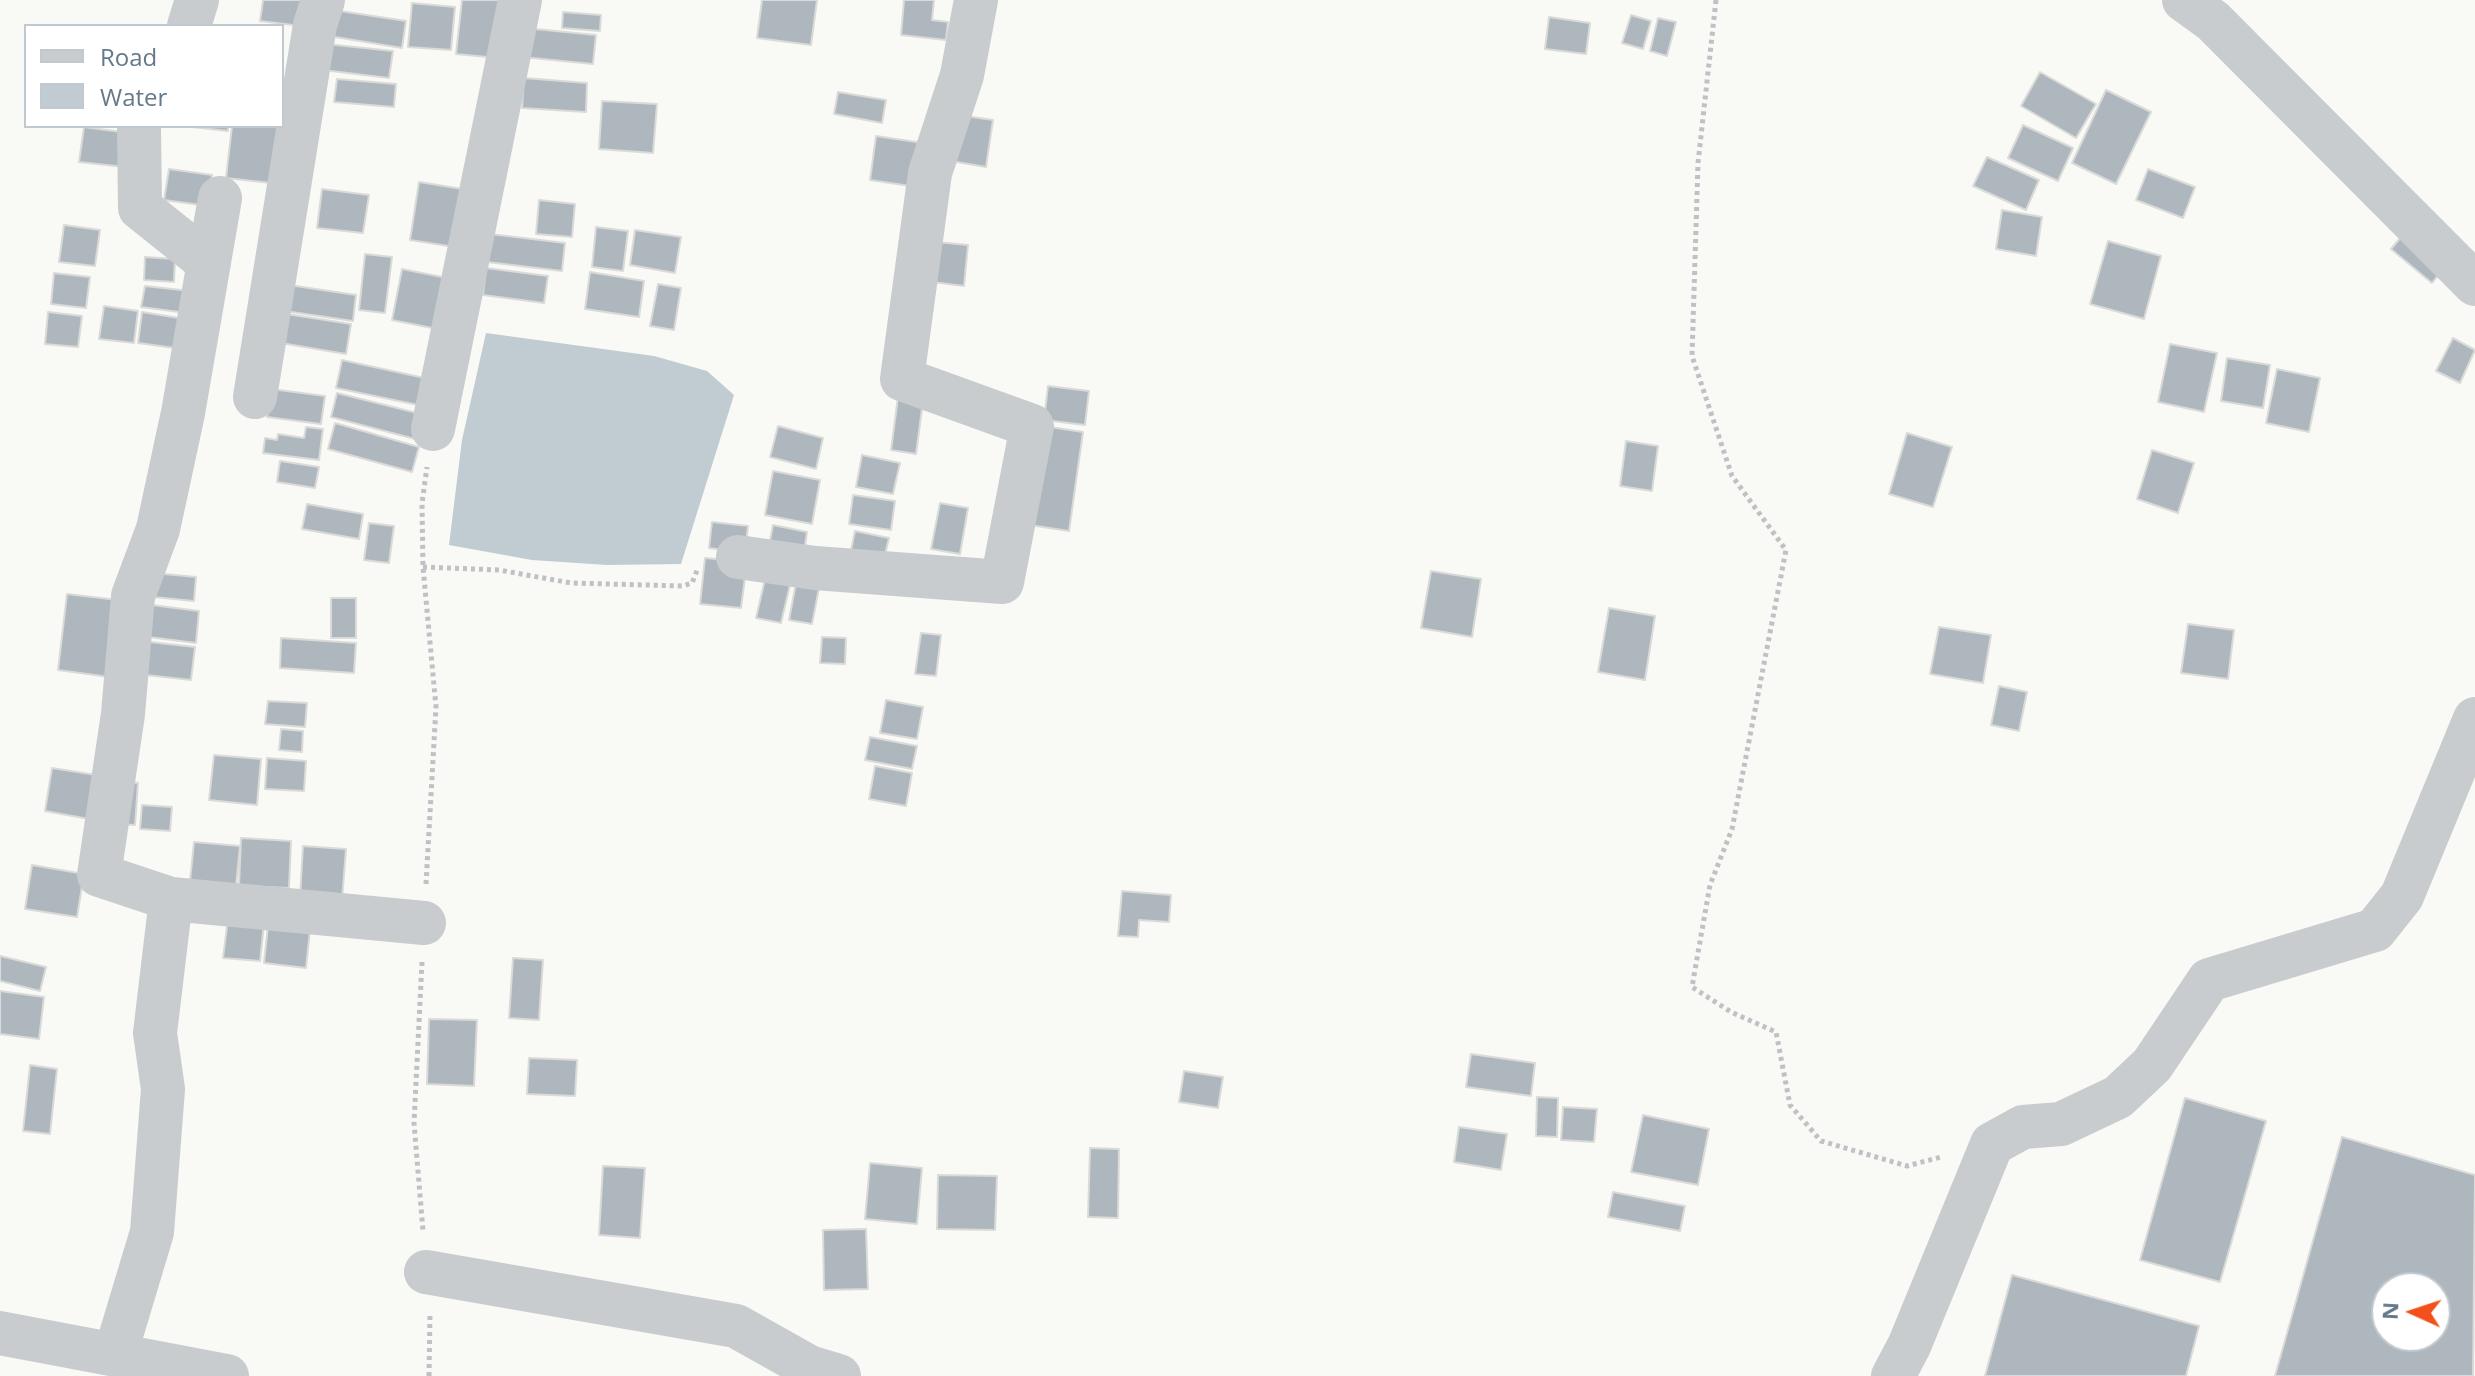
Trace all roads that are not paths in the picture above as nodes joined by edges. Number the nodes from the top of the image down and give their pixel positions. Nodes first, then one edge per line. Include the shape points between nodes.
1 (197, 0) edge
2 (323, 0) edge
3 (520, 0) edge
4 (976, 0) edge
5 (2184, 0) edge
6 (190, 24) edge
7 (139, 128) edge
8 (220, 198) dead end
9 (209, 263) junction
10 (2475, 284) edge
11 (255, 397) dead end
12 (433, 429) dead end
13 (738, 557) road end
14 (2475, 719) edge
15 (171, 899) junction
16 (424, 923) dead end
17 (426, 1272) dead end
18 (0, 1333) edge
19 (115, 1355) junction
20 (227, 1376) edge
21 (839, 1376) edge
22 (1893, 1376) edge

1 - 6 street
2 - 11 street
3 - 12 street
4 - 13 street via 962,75 930,173 902,379 1032,426 1002,582
5 - 10 street via 2213,21
7 - 9 street via 140,208
8 - 9 street
9 - 15 street via 158,529 133,596 123,714 99,875
14 - 22 street via 2402,896 2375,930 2209,980 2152,1065 2118,1097 2061,1124 2023,1127 1992,1144
15 - 16 street
15 - 19 street via 155,1033 163,1089 152,1232
17 - 21 street via 736,1326 809,1367
18 - 19 street
19 - 20 street

